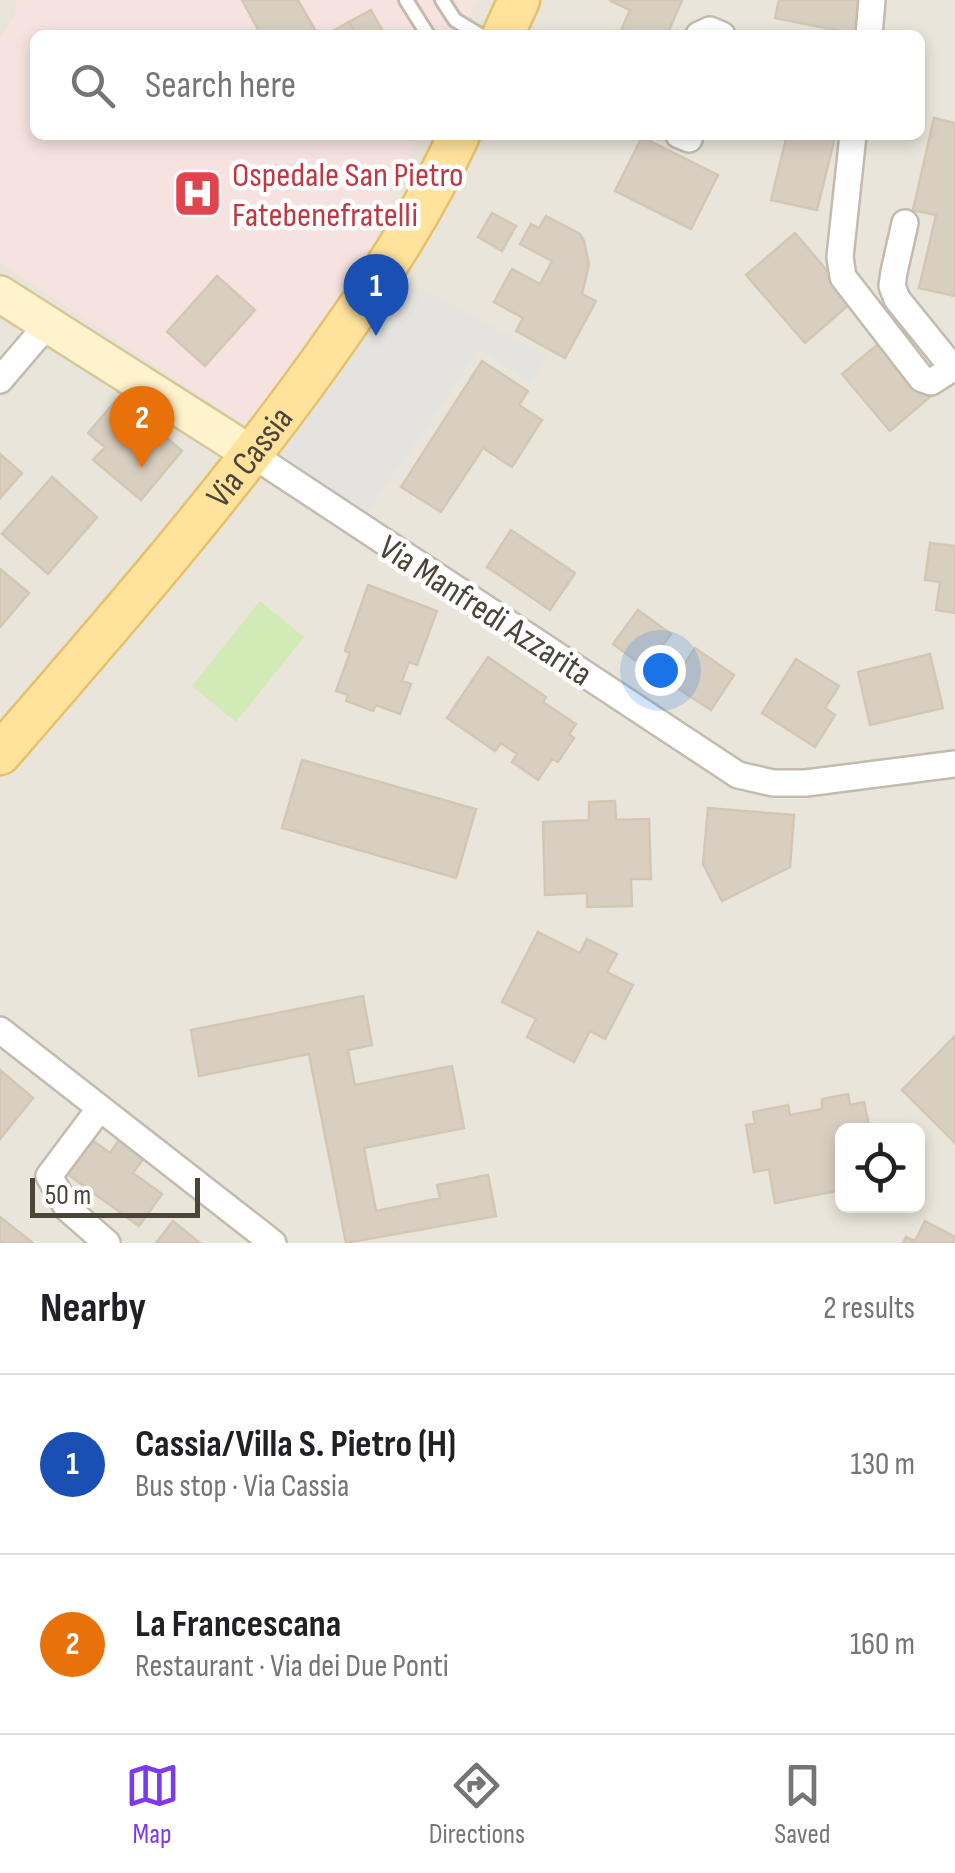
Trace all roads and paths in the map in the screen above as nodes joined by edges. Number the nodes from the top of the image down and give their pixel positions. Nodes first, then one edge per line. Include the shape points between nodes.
1 (442, 0) edge
2 (518, 0) edge
3 (872, 0) edge
4 (409, 1) edge
5 (425, 30) edge
6 (472, 30) edge
7 (505, 30) edge
8 (869, 30) edge
9 (457, 140) edge
10 (852, 140) edge
11 (905, 222) dead end
12 (0, 294) edge
13 (47, 325) junction
14 (954, 368) edge
15 (0, 380) edge
16 (253, 456) junction
17 (0, 754) edge
18 (955, 764) edge
19 (0, 1030) edge
20 (100, 1108) junction
21 (107, 1243) edge
22 (273, 1243) edge

1 - 6 lane
2 - 7 main road
3 - 8 street
4 - 5 lane
9 - 16 main road, Via Cassia via 386,270
10 - 14 street via 842,277 922,379 940,379
11 - 14 street via 892,286
12 - 13 street
13 - 15 street
13 - 16 street
16 - 17 main road, Via Cassia
16 - 18 street, Via Manfredi Azzarita via 738,775 806,784
19 - 20 street
20 - 21 street via 49,1176 68,1209
20 - 22 street

